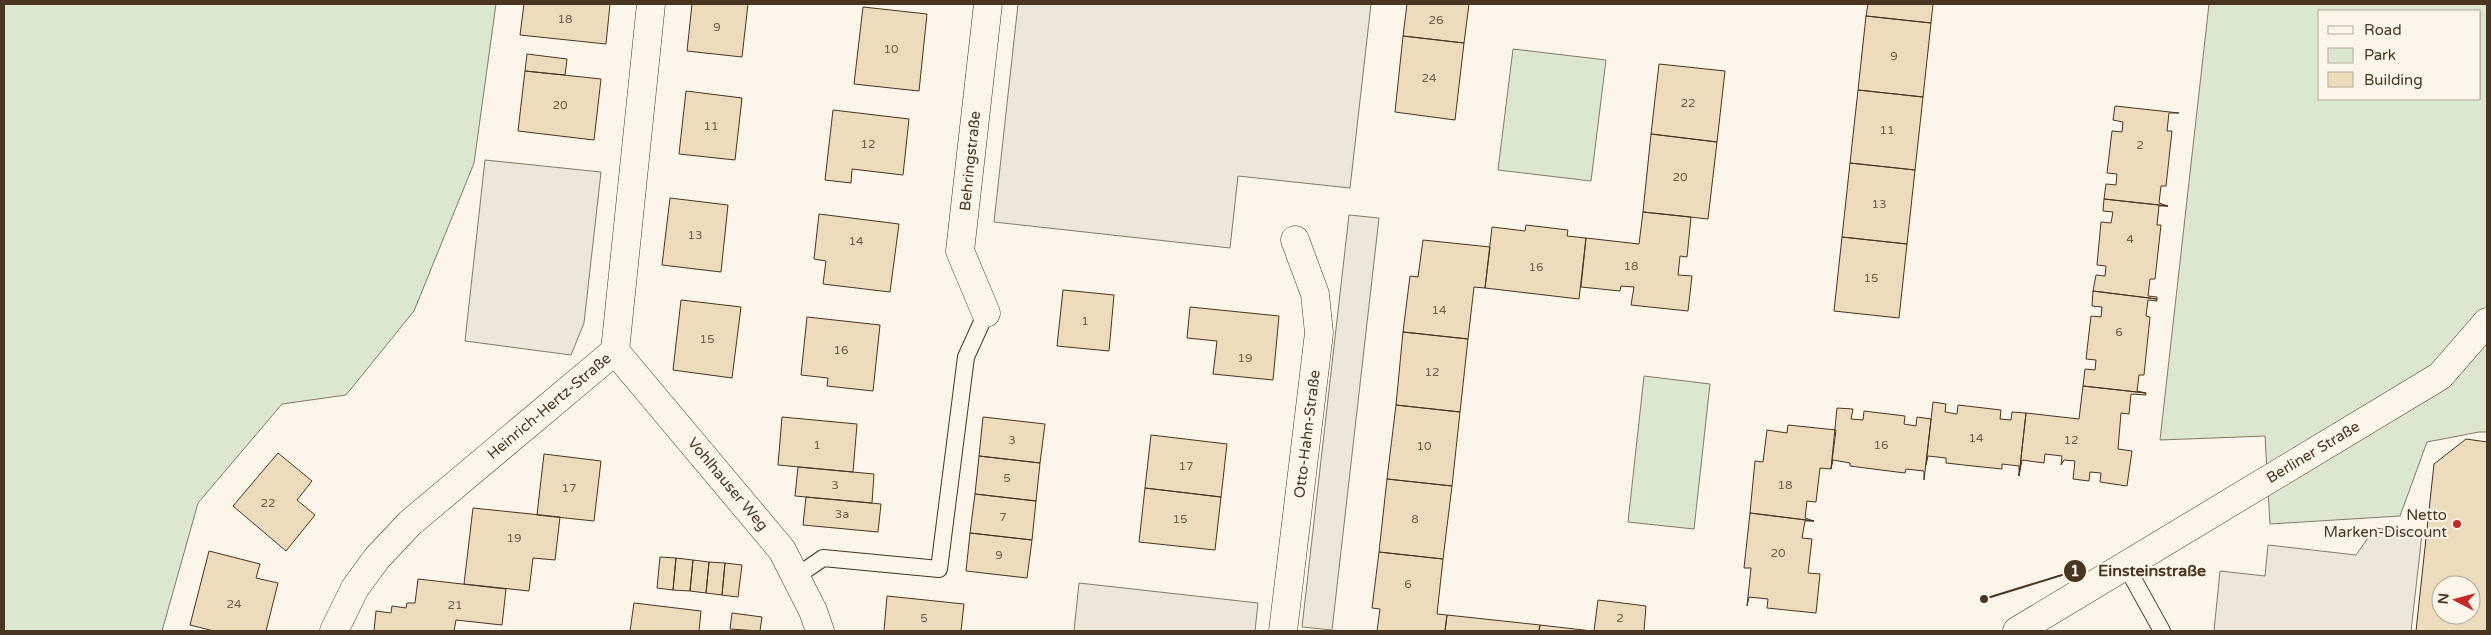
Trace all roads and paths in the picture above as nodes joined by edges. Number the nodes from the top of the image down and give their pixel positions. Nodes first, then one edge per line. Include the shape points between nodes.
1 (651, 4) edge
2 (988, 4) edge
3 (1295, 240) dead end
4 (986, 313) joint
5 (2487, 322) edge
6 (615, 351) junction
7 (2126, 566) junction
8 (797, 576) junction
9 (334, 631) edge
10 (820, 631) edge
11 (1283, 631) edge
12 (2017, 631) edge
13 (2162, 631) edge

1 - 6 street, Heinrich-Hertz-Straße
2 - 4 street, Behringstraße via 960,251
3 - 11 street, Otto-Hahn-Straße via 1315,294 1319,333
4 - 8 lane via 966,358 939,569 823,558
5 - 7 street, Berliner Straße via 2440,376
6 - 8 street, Vohlhauser Weg via 755,516 782,550
6 - 9 street, Heinrich-Hertz-Straße via 410,523 377,558 355,588
7 - 12 street, Berliner Straße
7 - 13 lane
8 - 10 street, Vohlhauser Weg

